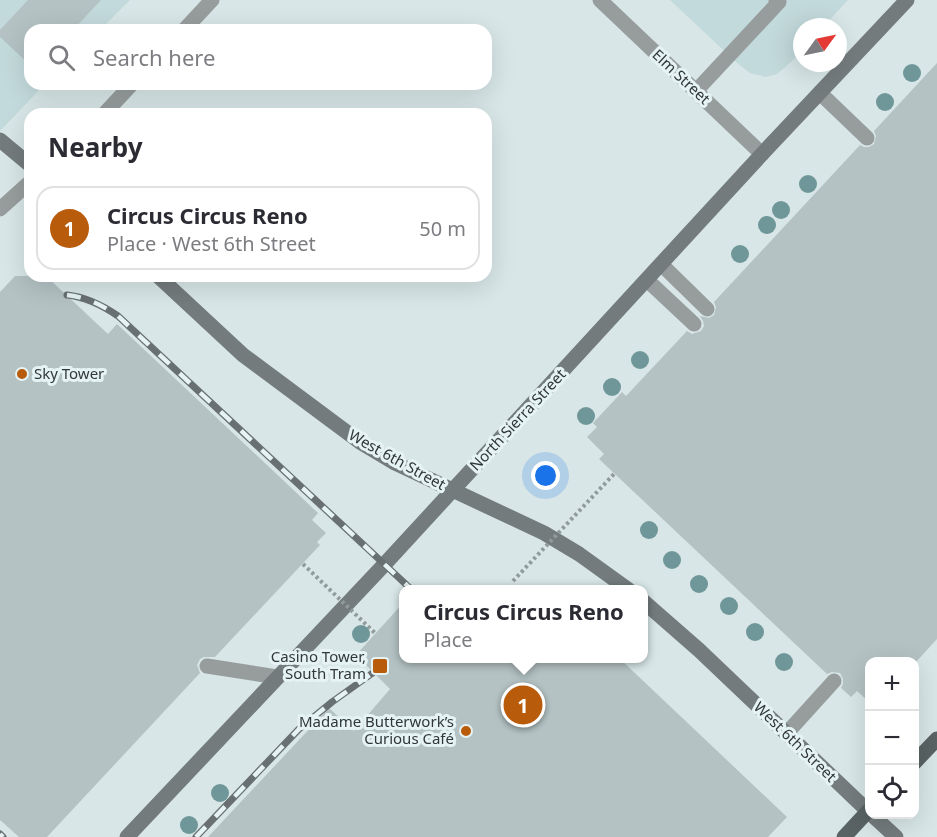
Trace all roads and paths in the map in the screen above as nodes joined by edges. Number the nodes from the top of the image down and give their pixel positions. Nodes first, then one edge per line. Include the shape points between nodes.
1 (212, 0) edge
2 (600, 0) edge
3 (776, 0) edge
4 (907, 0) edge
5 (190, 24) edge
6 (126, 90) edge
7 (696, 91) junction
8 (820, 93) junction
9 (110, 108) edge
10 (867, 138) dead end
11 (0, 140) edge
12 (762, 154) junction
13 (24, 160) edge
14 (24, 187) edge
15 (0, 209) edge
16 (662, 264) junction
17 (647, 280) junction
18 (164, 282) edge
19 (707, 309) dead end
20 (694, 324) dead end
21 (614, 474) dead end
22 (451, 490) junction
23 (303, 564) dead end
24 (513, 581) dead end
25 (622, 585) edge
26 (648, 605) edge
27 (376, 634) dead end
28 (207, 666) dead end
29 (277, 677) junction
30 (834, 681) dead end
31 (786, 734) junction
32 (937, 739) edge
33 (919, 759) edge
34 (865, 807) edge
35 (865, 817) edge
36 (877, 819) edge
37 (127, 837) edge
38 (843, 837) edge
39 (896, 837) edge

1 - 5 street
2 - 7 street, Elm Street
3 - 7 street via 779,2
4 - 8 main road, North Sierra Street
6 - 9 street
7 - 12 street, Elm Street
8 - 10 street
8 - 12 main road, North Sierra Street
11 - 13 main road
12 - 16 main road, North Sierra Street
14 - 15 street
16 - 17 main road, North Sierra Street
16 - 19 street
17 - 20 street
17 - 22 main road, North Sierra Street
18 - 22 main road, West 6th Street via 243,355 360,442
21 - 24 path, bridge
22 - 25 main road, West 6th Street via 544,533
22 - 29 main road, North Sierra Street
23 - 27 path, bridge
26 - 31 main road, West 6th Street
28 - 29 street
29 - 37 main road, North Sierra Street
30 - 31 street
31 - 34 main road, West 6th Street
32 - 33 main road
35 - 38 main road
36 - 39 main road, West 6th Street

